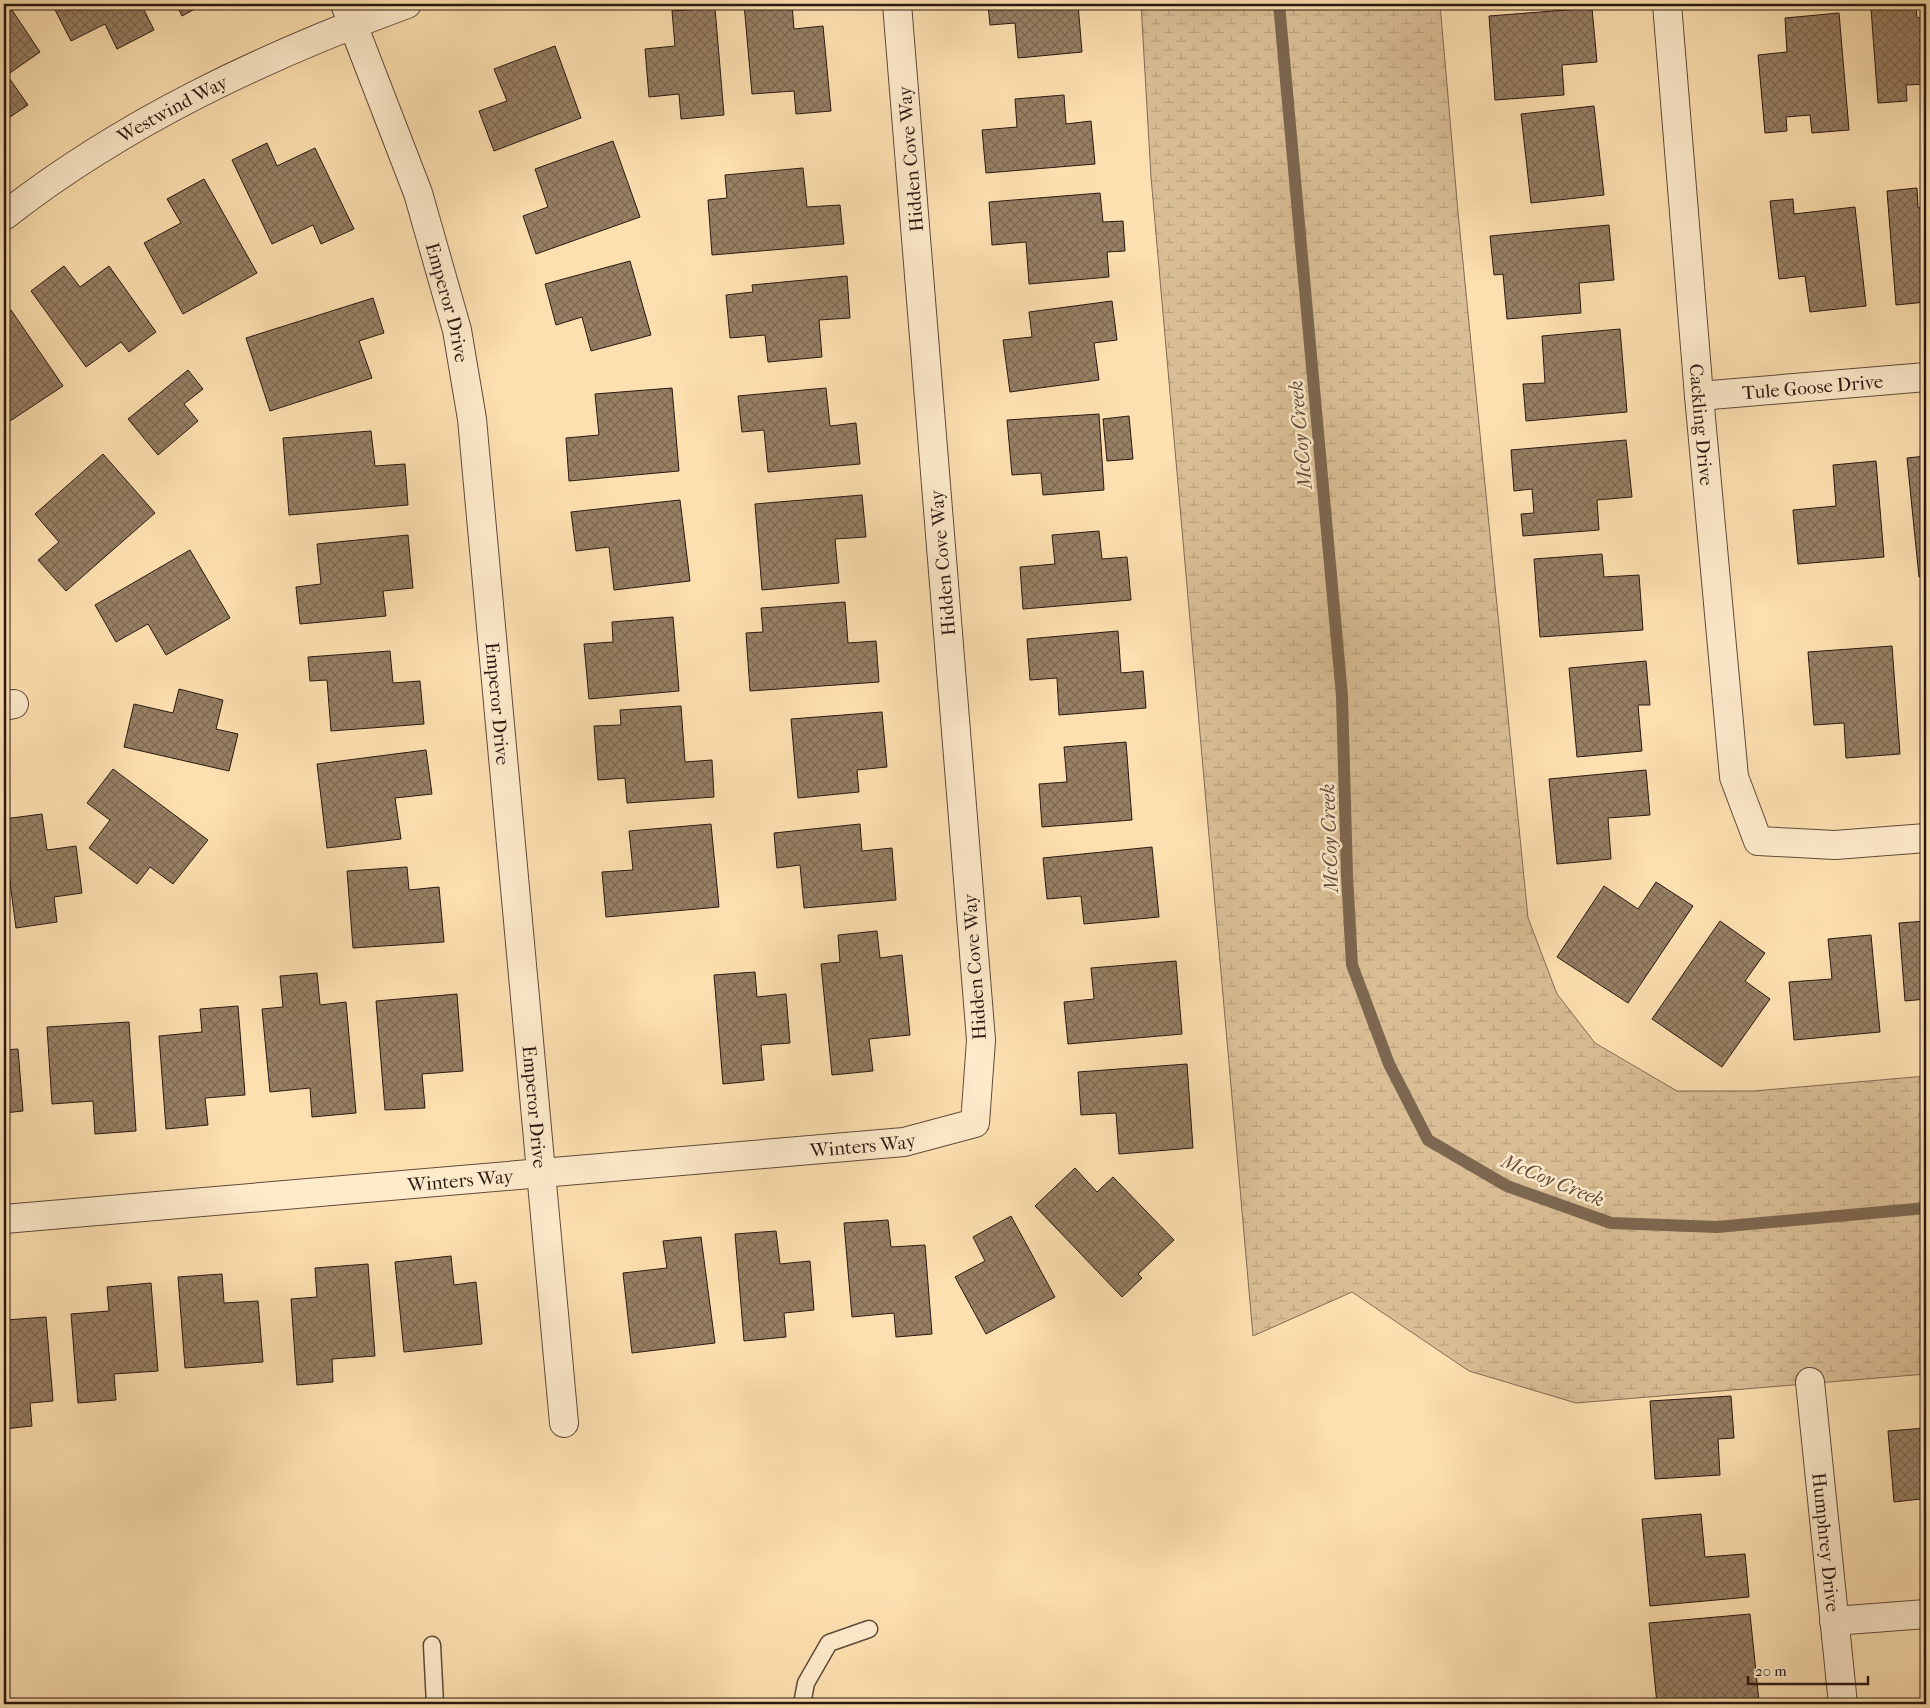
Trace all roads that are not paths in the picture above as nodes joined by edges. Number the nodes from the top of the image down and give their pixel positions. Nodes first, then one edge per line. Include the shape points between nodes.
1 (407, 4) edge
2 (897, 4) edge
3 (1667, 4) edge
4 (349, 14) edge
5 (4, 216) edge
6 (1926, 377) edge
7 (1699, 396) junction
8 (1926, 838) edge
9 (974, 1122) joint
10 (542, 1175) junction
11 (4, 1219) edge
12 (1810, 1382) dead end
13 (564, 1423) dead end
14 (1926, 1614) edge
15 (1834, 1621) junction
16 (869, 1629) dead end
17 (432, 1645) dead end
18 (435, 1704) edge
19 (802, 1704) edge
20 (1843, 1704) edge

1 - 4 street
2 - 9 street, Hidden Cove Way via 981,1040
3 - 7 street, Cackling Drive
4 - 5 street, Westwind Way via 100,149
4 - 10 street, Emperor Drive via 418,193 457,330 472,419
6 - 7 street, Tule Goose Drive
7 - 8 street, Cackling Drive via 1734,777 1758,841 1834,845
9 - 10 street, Winters Way via 904,1142
10 - 11 street, Winters Way
10 - 13 street, Emperor Drive
12 - 15 street, Humphrey Drive
14 - 15 street
15 - 20 street, Humphrey Drive
16 - 19 lane via 829,1643 806,1683
17 - 18 lane

